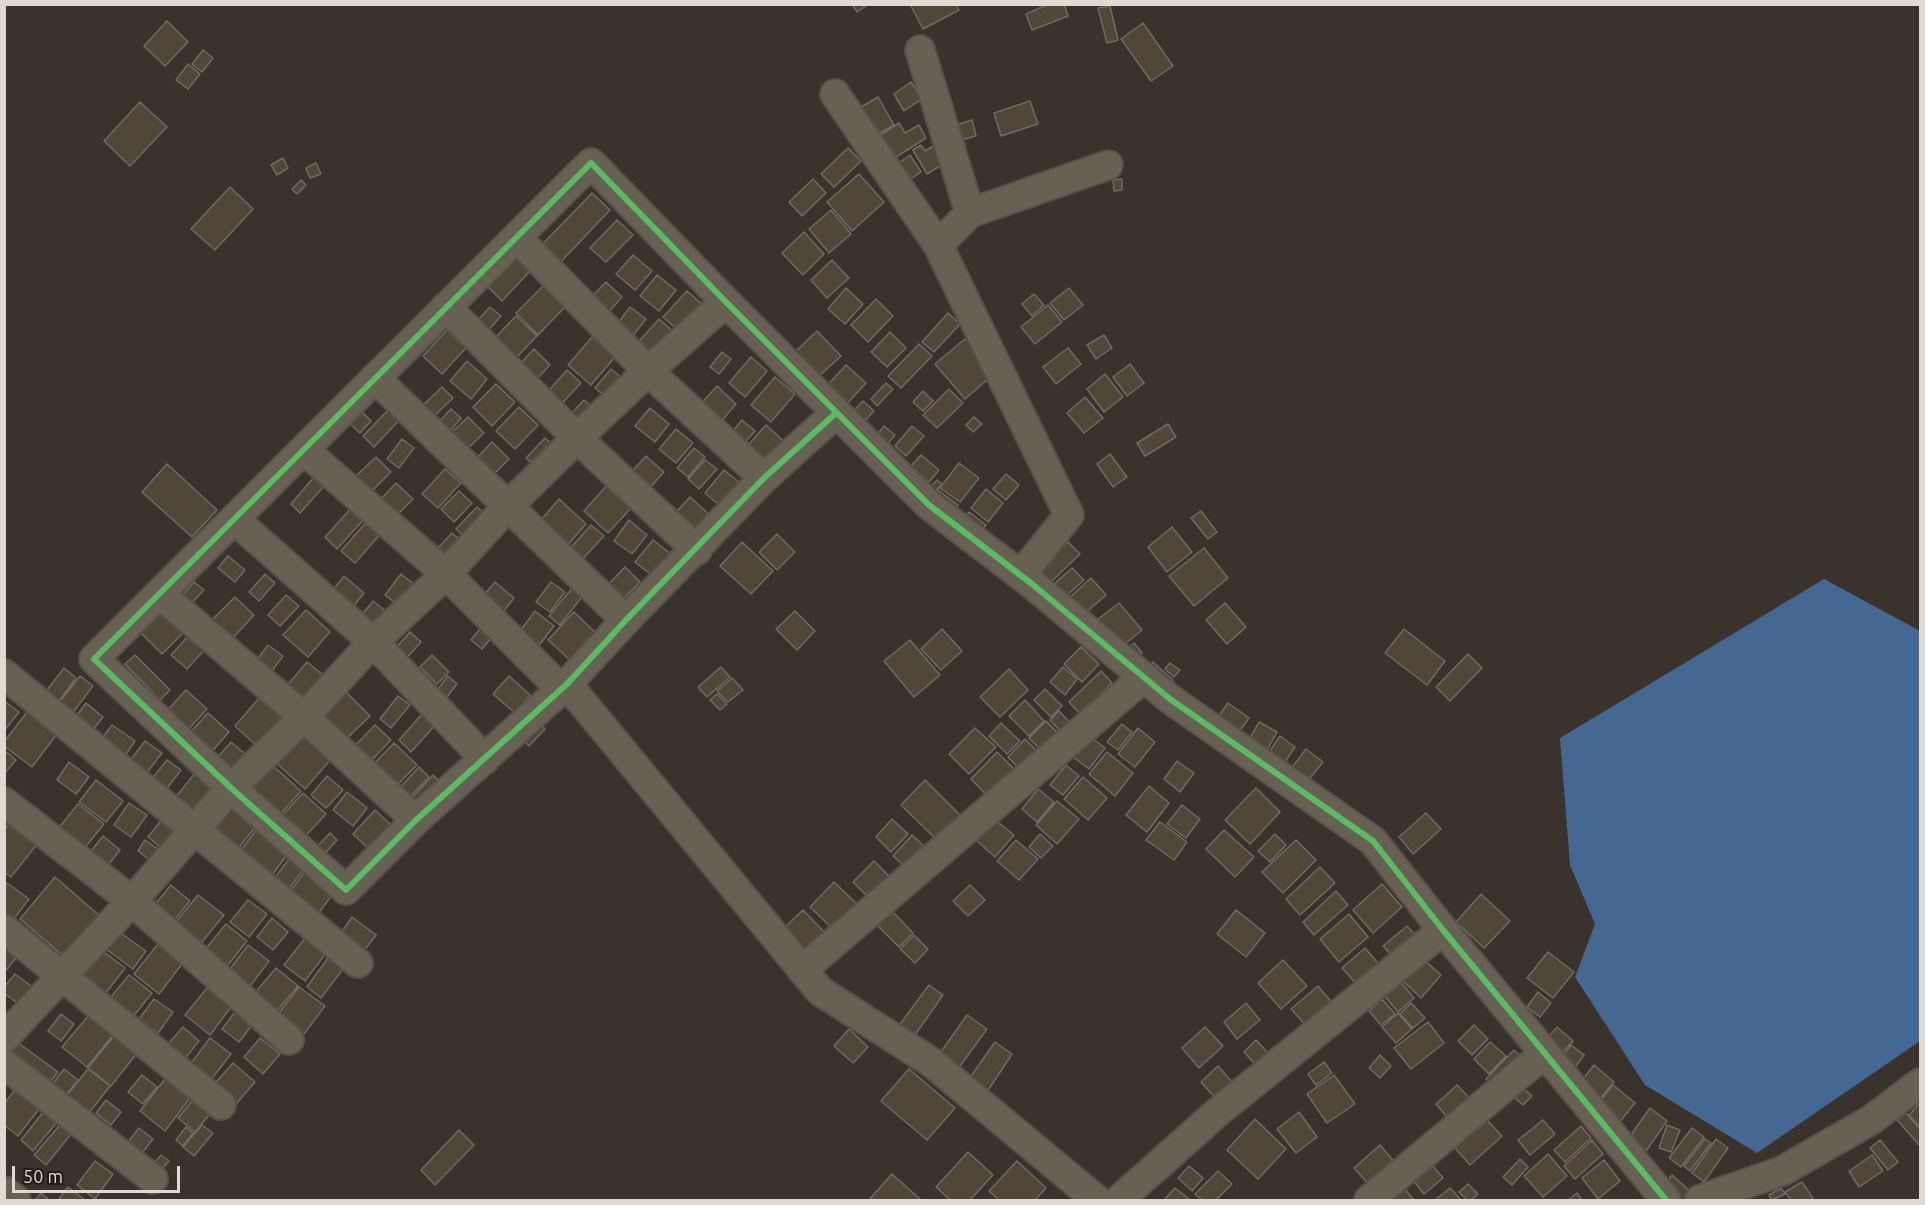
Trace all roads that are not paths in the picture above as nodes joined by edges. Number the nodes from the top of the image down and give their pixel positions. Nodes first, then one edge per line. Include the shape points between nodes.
1 (920, 50) dead end
2 (835, 94) dead end
3 (1108, 165) dead end
4 (970, 213) junction
5 (516, 238) junction
6 (938, 245) junction
7 (726, 302) junction
8 (446, 308) junction
9 (648, 371) junction
10 (375, 378) junction
11 (836, 413) junction
12 (577, 438) junction
13 (304, 450) junction
14 (764, 478) junction
15 (508, 506) junction
16 (234, 519) junction
17 (697, 550) junction
18 (446, 574) junction
19 (1021, 575) junction
20 (160, 594) junction
21 (626, 620) junction
22 (373, 642) junction
23 (4, 674) edge
24 (1143, 678) junction
25 (564, 686) junction
26 (304, 717) junction
27 (485, 759) junction
28 (231, 788) junction
29 (4, 802) edge
30 (416, 820) junction
31 (195, 831) junction
32 (132, 901) junction
33 (4, 929) edge
34 (1443, 930) junction
35 (358, 963) dead end
36 (802, 970) junction
37 (61, 976) junction
38 (4, 1038) edge
39 (289, 1040) dead end
40 (1545, 1053) junction
41 (4, 1064) edge
42 (1920, 1083) edge
43 (221, 1105) dead end
44 (153, 1179) dead end
45 (4, 1191) edge
46 (16, 1200) edge
47 (1097, 1200) edge
48 (1119, 1200) edge
49 (1369, 1200) edge
50 (1666, 1200) edge
51 (1699, 1200) edge

1 - 4 street
2 - 6 street
3 - 4 street
4 - 6 street
5 - 7 street via 591,163
5 - 8 street
5 - 9 street
6 - 19 street via 1069,515
7 - 9 street
7 - 11 street
8 - 10 street
8 - 12 street
9 - 12 street
9 - 14 street
10 - 13 street
10 - 15 street
11 - 14 street
11 - 19 street via 929,505
12 - 15 street
12 - 17 street
13 - 16 street
13 - 18 street
14 - 17 street
15 - 18 street
15 - 21 street
16 - 20 street
16 - 22 street
17 - 21 street
18 - 22 street
18 - 25 street
19 - 24 street
20 - 26 street
20 - 28 street via 94,659
21 - 25 street
22 - 26 street
22 - 27 street
23 - 31 street
24 - 34 street via 1373,841
24 - 36 street
25 - 27 street
25 - 36 street
26 - 28 street
26 - 30 street
27 - 30 street
28 - 30 street via 346,890
28 - 31 street
29 - 32 street
31 - 32 street
31 - 35 street
32 - 37 street
32 - 39 street
33 - 37 street
34 - 40 street
34 - 48 street via 1219,1111
36 - 47 street via 820,991 931,1062
37 - 38 street
37 - 43 street
40 - 49 street
40 - 50 street
41 - 44 street
42 - 51 street via 1871,1120 1782,1171
45 - 46 street

